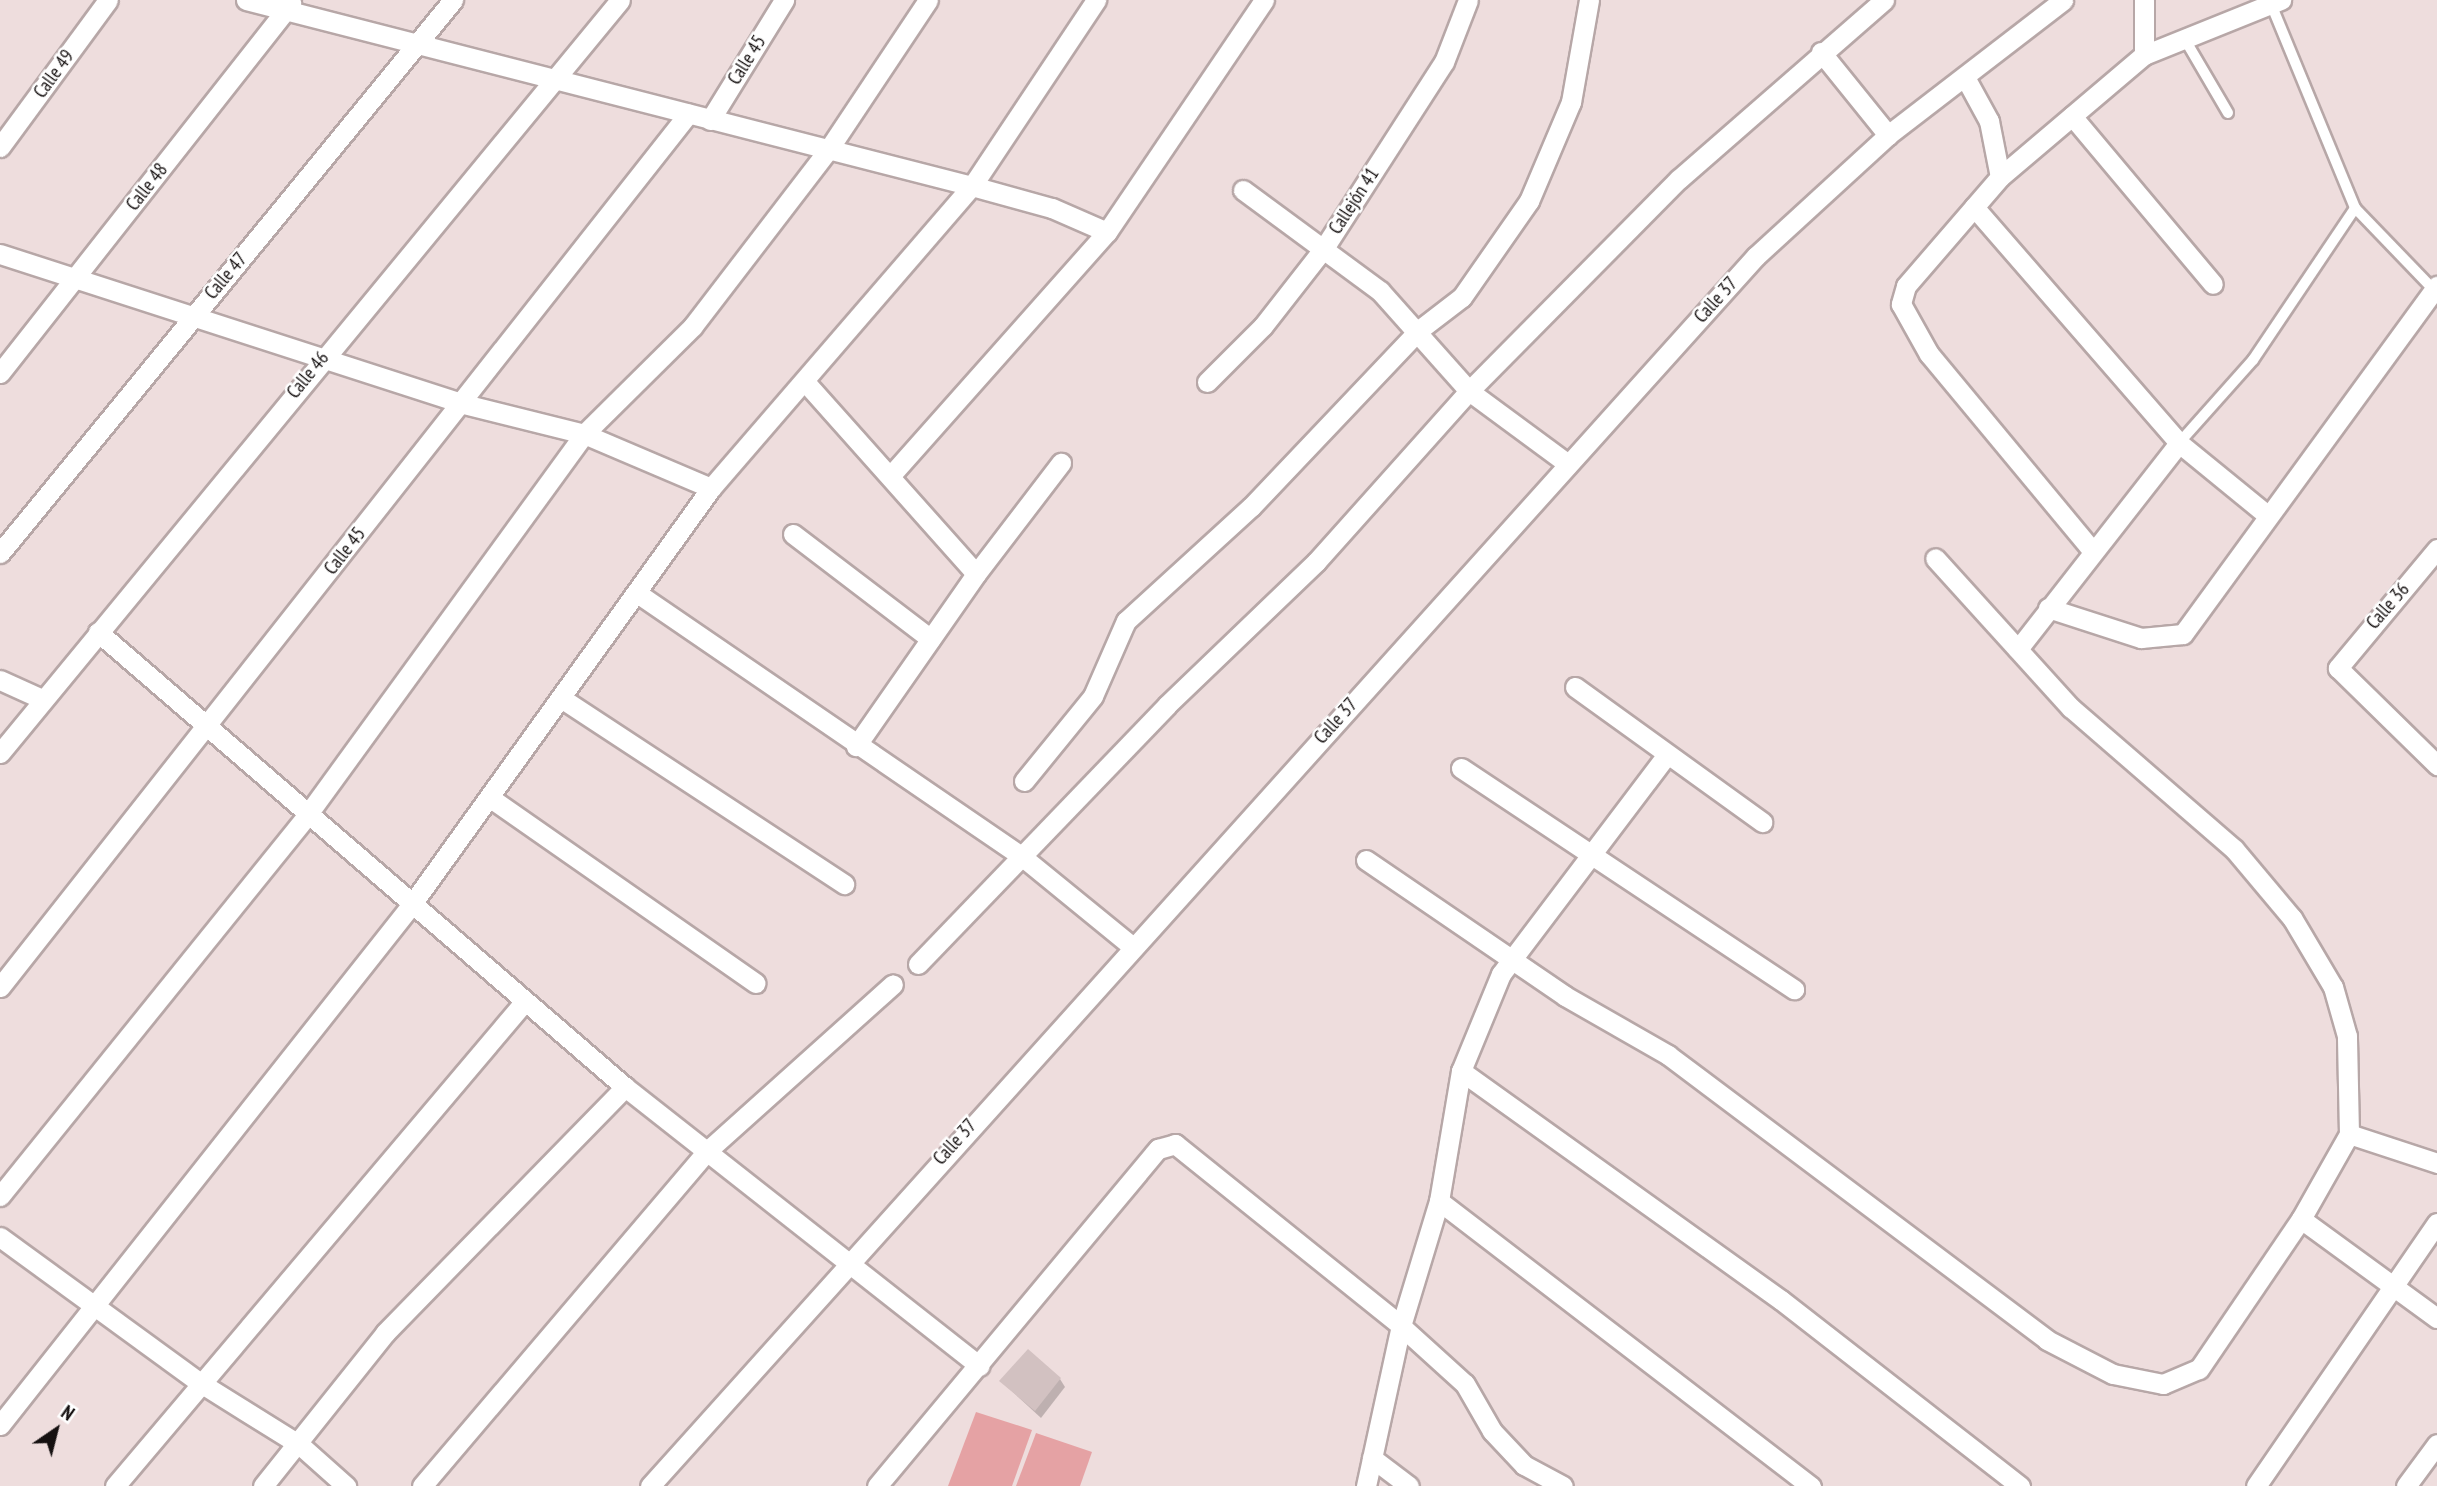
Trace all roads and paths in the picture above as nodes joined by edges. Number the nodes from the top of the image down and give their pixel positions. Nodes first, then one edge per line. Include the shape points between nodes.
1 (108, 0) edge
2 (246, 0) edge
3 (453, 0) edge
4 (621, 0) edge
5 (784, 0) edge
6 (928, 0) edge
7 (1096, 0) edge
8 (1264, 0) edge
9 (1468, 0) edge
10 (1589, 0) edge
11 (1884, 0) edge
12 (2063, 0) edge
13 (2144, 0) edge
14 (2276, 2) edge
15 (290, 5) edge
16 (2187, 43) junction
17 (422, 46) junction
18 (1821, 52) junction
19 (2144, 55) junction
20 (1966, 79) junction
21 (557, 80) junction
22 (2228, 113) dead end
23 (688, 114) junction
24 (2072, 116) junction
25 (710, 120) junction
26 (1888, 135) junction
27 (0, 148) edge
28 (828, 150) junction
29 (2000, 177) junction
30 (972, 186) junction
31 (1243, 190) dead end
32 (1975, 206) junction
33 (2355, 208) junction
34 (1107, 232) junction
35 (1324, 247) junction
36 (0, 254) edge
37 (75, 278) junction
38 (2213, 284) dead end
39 (2435, 288) edge
40 (193, 316) junction
41 (1419, 330) junction
42 (322, 358) junction
43 (0, 373) edge
44 (1207, 382) dead end
45 (807, 384) junction
46 (1469, 391) junction
47 (460, 402) junction
48 (584, 434) junction
49 (2179, 443) junction
50 (1061, 463) dead end
51 (1568, 464) junction
52 (892, 474) junction
53 (711, 488) junction
54 (2266, 514) junction
55 (793, 534) dead end
56 (2091, 549) junction
57 (2437, 549) edge
58 (0, 553) edge
59 (1935, 558) dead end
60 (976, 574) junction
61 (637, 593) junction
62 (2048, 608) junction
63 (98, 632) junction
64 (931, 639) junction
65 (2018, 649) junction
66 (0, 680) edge
67 (1575, 687) dead end
68 (561, 698) junction
69 (42, 699) junction
70 (209, 728) junction
71 (856, 746) junction
72 (0, 753) edge
73 (1666, 756) junction
74 (2437, 765) edge
75 (1461, 768) dead end
76 (1024, 781) dead end
77 (489, 797) junction
78 (309, 814) junction
79 (1762, 822) dead end
80 (1588, 853) junction
81 (1025, 859) junction
82 (1366, 860) dead end
83 (844, 884) dead end
84 (412, 904) junction
85 (1133, 947) junction
86 (1511, 955) junction
87 (918, 964) dead end
88 (756, 983) dead end
89 (892, 984) dead end
90 (0, 987) edge
91 (1794, 989) dead end
92 (525, 1001) junction
93 (1461, 1071) junction
94 (625, 1087) junction
95 (2349, 1134) junction
96 (706, 1152) junction
97 (2437, 1163) edge
98 (0, 1196) edge
99 (1439, 1201) junction
100 (2301, 1219) junction
101 (2437, 1223) edge
102 (0, 1237) edge
103 (846, 1262) junction
104 (2393, 1284) junction
105 (96, 1308) junction
106 (2437, 1318) edge
107 (1401, 1326) junction
108 (979, 1366) junction
109 (199, 1382) junction
110 (0, 1425) edge
111 (2437, 1444) edge
112 (300, 1445) junction
113 (1372, 1458) junction
114 (115, 1486) edge
115 (263, 1486) edge
116 (346, 1486) edge
117 (422, 1486) edge
118 (650, 1486) edge
119 (877, 1486) edge
120 (1366, 1486) edge
121 (1409, 1486) edge
122 (1563, 1486) edge
123 (1811, 1486) edge
124 (2020, 1486) edge
125 (2256, 1486) edge
126 (2406, 1486) edge

1 - 27 street, Calle 49
2 - 15 street
3 - 17 street, Calle 47
4 - 21 street, Calle 46
5 - 25 street, Calle 45
6 - 28 street
7 - 30 street
8 - 34 street
9 - 35 street, Callejón 41 via 1444,62
10 - 41 street via 1571,102 1530,201 1462,297
11 - 18 street
12 - 20 street, Calle 37
13 - 19 street
14 - 16 street
14 - 33 lane
15 - 17 street
15 - 37 street, Calle 48
16 - 19 street
16 - 22 lane
17 - 21 street
17 - 40 street, Calle 47
18 - 26 street
18 - 46 street via 1711,148
19 - 24 street
20 - 26 street, Calle 37
20 - 29 street via 1989,121
21 - 23 street
21 - 42 street, Calle 46
23 - 25 street
23 - 47 street, Calle 45
24 - 29 street
24 - 38 street
25 - 28 street
26 - 51 street, Calle 37 via 1756,256
28 - 30 street
28 - 48 street via 693,326
29 - 32 street
30 - 34 street via 1052,208
30 - 45 street
31 - 35 street
32 - 49 street
32 - 56 street via 1906,286 1901,304 1929,354
33 - 39 lane
33 - 49 lane via 2253,360
34 - 52 street
35 - 41 street
35 - 44 street, Callejón 41 via 1263,326
36 - 37 street
37 - 40 street
37 - 43 street, Calle 48
39 - 54 street
40 - 42 street
40 - 58 street, Calle 47
41 - 46 street
41 - 76 street via 1251,507 1126,621 1093,696
42 - 47 street
42 - 63 street, Calle 46
45 - 52 street
45 - 53 street
46 - 51 street
46 - 81 street via 1316,562 1167,705
47 - 48 street
47 - 70 street, Calle 45
48 - 53 street
48 - 78 street
49 - 54 street
49 - 56 street
50 - 60 street
51 - 85 street, Calle 37
52 - 60 street
53 - 61 street
54 - 62 street via 2183,634 2141,638
55 - 64 street
56 - 62 street
57 - 74 street, Calle 36 via 2339,663 2341,672
59 - 65 street
60 - 64 street
61 - 68 street
61 - 71 street
62 - 65 street
63 - 69 street, Calle 46
63 - 70 street
64 - 71 street
65 - 95 street via 2146,779 2234,849 2292,918 2333,987 2347,1036
66 - 69 street
67 - 73 street
68 - 77 street
68 - 83 street
69 - 72 street, Calle 46
70 - 78 street
70 - 90 street, Calle 45
71 - 81 street
73 - 79 street
73 - 80 street
75 - 80 street
77 - 84 street
77 - 88 street
78 - 84 street
78 - 98 street
80 - 86 street
80 - 91 street
81 - 85 street
81 - 87 street
82 - 86 street
84 - 92 street
84 - 105 street
85 - 103 street, Calle 37
86 - 93 street
86 - 100 street via 1763,1123 2047,1340 2113,1374 2163,1384 2199,1369
89 - 96 street
92 - 94 street
92 - 109 street
93 - 99 street
93 - 124 street via 1781,1300
94 - 96 street
94 - 112 street via 385,1333
95 - 97 street
95 - 100 street
96 - 103 street
96 - 117 street
99 - 107 street
99 - 123 street
100 - 104 street
101 - 104 street
102 - 105 street
103 - 108 street
103 - 118 street, Calle 37
104 - 106 street
104 - 125 street
105 - 109 street
105 - 110 street
107 - 108 street via 1175,1144 1166,1144
107 - 113 street
107 - 122 street via 1465,1384 1492,1431 1524,1465
108 - 119 street
109 - 112 street
109 - 114 street
111 - 126 street
112 - 115 street
112 - 116 street
113 - 120 street
113 - 121 street

